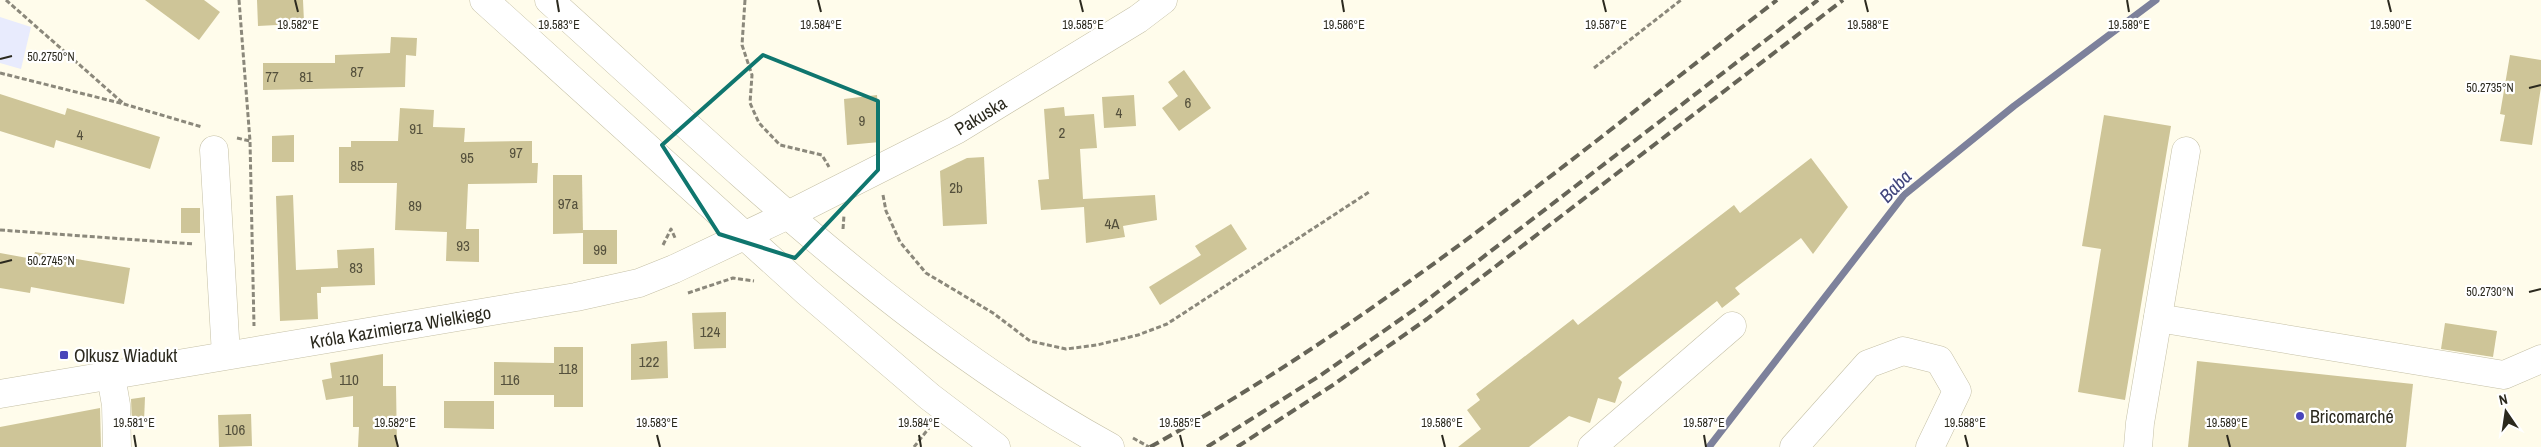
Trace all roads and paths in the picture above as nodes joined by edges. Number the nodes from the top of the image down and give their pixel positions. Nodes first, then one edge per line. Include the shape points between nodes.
1 (6, 0) edge
2 (239, 0) edge
3 (484, 0) edge
4 (549, 0) edge
5 (745, 0) edge
6 (1163, 0) edge
7 (1681, 0) edge
8 (1594, 68) dead end
9 (0, 74) edge
10 (124, 104) junction
11 (217, 138) junction
12 (250, 141) junction
13 (2186, 151) dead end
14 (831, 170) dead end
15 (878, 170) junction
16 (1370, 192) dead end
17 (788, 215) junction
18 (0, 230) edge
19 (746, 236) junction
20 (195, 244) dead end
21 (759, 283) dead end
22 (686, 293) dead end
23 (2158, 318) junction
24 (1732, 326) dead end
25 (262, 349) junction
26 (226, 355) junction
27 (2541, 359) edge
28 (111, 376) junction
29 (0, 394) edge
30 (934, 422) dead end
31 (994, 446) edge
32 (117, 447) edge
33 (914, 447) edge
34 (1110, 447) edge
35 (1592, 447) edge
36 (1794, 447) edge
37 (1930, 447) edge
38 (2138, 447) edge

1 - 10 path
2 - 12 path
3 - 19 main road
4 - 17 main road
5 - 14 path via 742,45 752,75 750,103 759,123 780,145 822,155
6 - 15 main road, Pakuska via 1138,19 956,130
7 - 8 path
9 - 10 path
10 - 11 path
11 - 12 path
11 - 26 main road
12 - 25 path via 254,327
13 - 23 main road
15 - 16 path via 886,212 900,242 926,273 993,313 1030,341 1066,349 1138,335 1167,324
15 - 17 main road, Pakuska
17 - 19 main road, Króla Kazimierza Wielkiego
17 - 34 main road via 837,259 935,335 1050,412
18 - 20 path
19 - 25 main road, Króla Kazimierza Wielkiego via 674,269 620,288
19 - 31 main road via 930,397
21 - 22 path via 733,278
23 - 27 main road via 2504,374
23 - 38 main road
24 - 35 main road
25 - 26 main road, Króla Kazimierza Wielkiego
26 - 28 main road, Króla Kazimierza Wielkiego
28 - 29 main road, Króla Kazimierza Wielkiego
28 - 32 main road via 116,405
30 - 33 path
36 - 37 main road via 1868,364 1903,351 1940,360 1957,390

